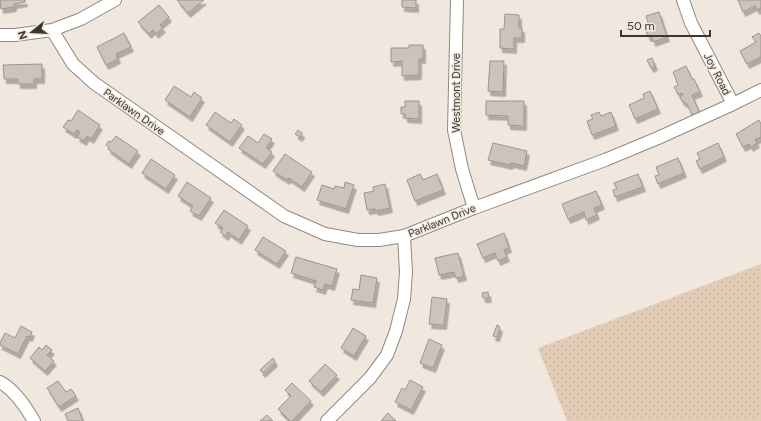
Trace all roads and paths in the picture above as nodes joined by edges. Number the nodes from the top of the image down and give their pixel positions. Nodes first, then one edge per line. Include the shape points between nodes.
1 (114, 0) edge
2 (457, 0) edge
3 (683, 0) edge
4 (52, 30) junction
5 (0, 34) edge
6 (761, 90) edge
7 (733, 104) junction
8 (474, 208) junction
9 (404, 236) junction
10 (0, 382) edge
11 (34, 421) edge
12 (327, 421) edge

1 - 4 street via 81,19
2 - 8 street, Westmont Drive via 454,130
3 - 7 street, Joy Road via 691,24
4 - 5 street via 15,35
4 - 9 street, Parklawn Drive via 74,64 94,83 284,216 325,234 358,240
6 - 7 street, Parklawn Drive
7 - 8 street, Parklawn Drive via 605,160
8 - 9 street, Parklawn Drive
9 - 12 street via 404,299 387,355 370,378
10 - 11 street via 23,403

